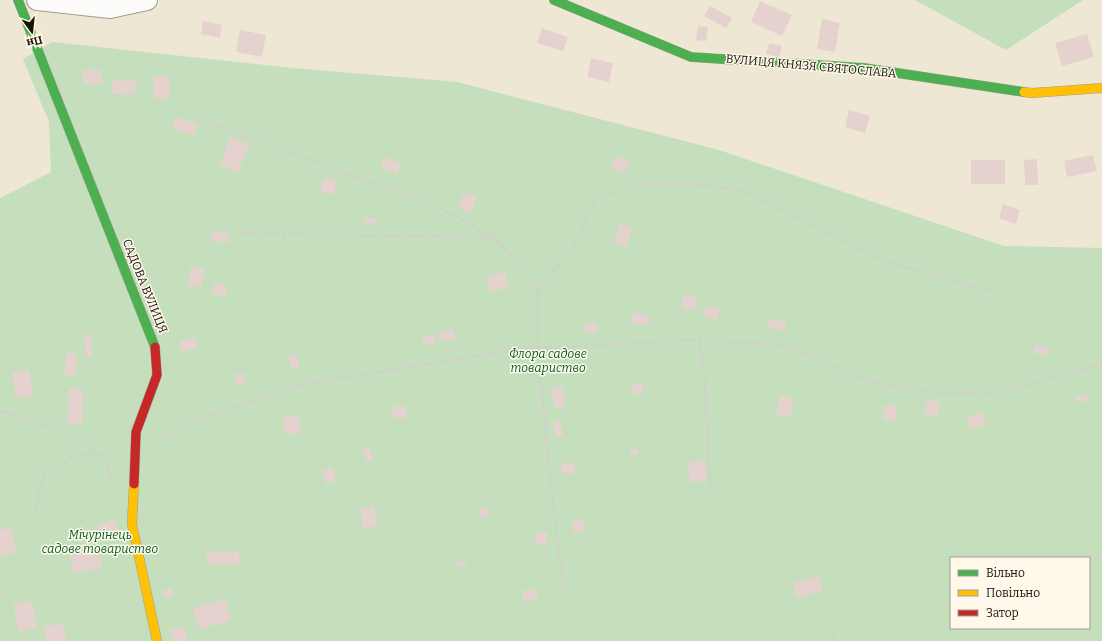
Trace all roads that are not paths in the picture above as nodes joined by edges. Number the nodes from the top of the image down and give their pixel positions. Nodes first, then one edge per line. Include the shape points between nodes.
1 (18, 0) edge
2 (37, 0) edge
3 (147, 0) edge
4 (554, 0) edge
5 (1102, 88) edge
6 (157, 641) edge

1 - 6 street, САДОВА ВУЛИЦЯ via 155,344 157,375 136,432 132,524
2 - 3 street via 110,8
4 - 5 street, ВУЛИЦЯ КНЯЗЯ СВЯТОСЛАВА via 691,57 864,68 1032,92

